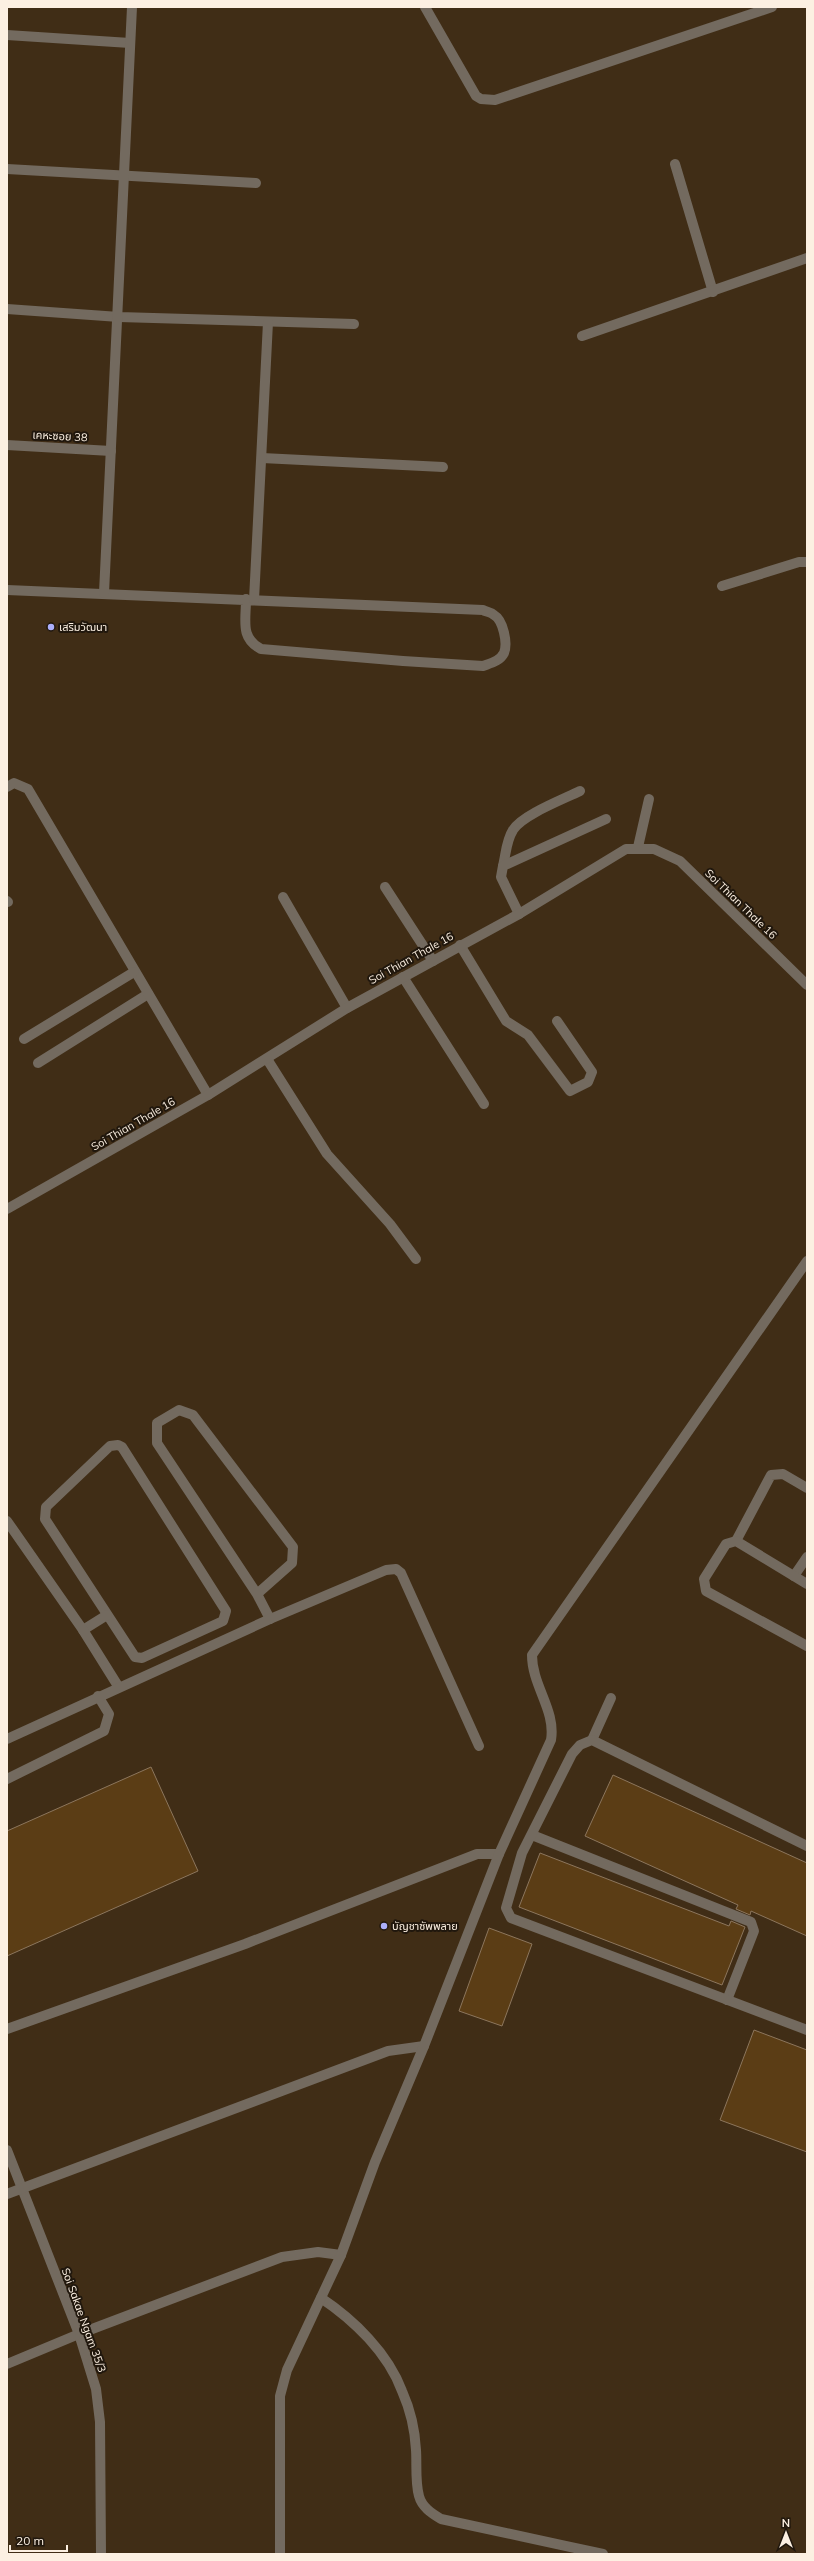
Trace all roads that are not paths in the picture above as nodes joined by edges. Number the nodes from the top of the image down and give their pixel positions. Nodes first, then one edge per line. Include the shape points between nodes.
1 (132, 7) edge
2 (425, 7) edge
3 (772, 7) edge
4 (7, 36) edge
5 (130, 43) junction
6 (675, 164) dead end
7 (7, 169) edge
8 (124, 175) junction
9 (256, 183) dead end
10 (807, 258) edge
11 (713, 292) junction
12 (7, 309) edge
13 (119, 317) junction
14 (268, 322) junction
15 (354, 324) dead end
16 (582, 336) dead end
17 (7, 446) edge
18 (111, 451) junction
19 (262, 458) junction
20 (443, 467) dead end
21 (807, 562) edge
22 (722, 586) dead end
23 (7, 590) edge
24 (104, 593) junction
25 (250, 600) junction
26 (7, 787) edge
27 (580, 791) dead end
28 (649, 799) dead end
29 (606, 819) dead end
30 (638, 847) junction
31 (503, 866) junction
32 (385, 887) dead end
33 (284, 897) dead end
34 (519, 914) junction
35 (460, 944) junction
36 (433, 961) junction
37 (134, 972) junction
38 (403, 977) junction
39 (807, 985) edge
40 (148, 994) junction
41 (347, 1008) junction
42 (557, 1020) dead end
43 (24, 1039) dead end
44 (267, 1059) junction
45 (38, 1063) dead end
46 (208, 1095) junction
47 (484, 1104) dead end
48 (7, 1209) edge
49 (416, 1259) dead end
50 (807, 1261) edge
51 (807, 1488) edge
52 (7, 1521) edge
53 (736, 1541) junction
54 (807, 1557) edge
55 (794, 1576) junction
56 (807, 1584) edge
57 (258, 1594) junction
58 (107, 1615) junction
59 (270, 1619) junction
60 (83, 1630) junction
61 (807, 1646) edge
62 (118, 1686) junction
63 (98, 1696) junction
64 (611, 1698) dead end
65 (7, 1739) edge
66 (592, 1740) junction
67 (479, 1746) dead end
68 (7, 1778) edge
69 (532, 1835) junction
70 (807, 1846) edge
71 (499, 1854) junction
72 (727, 2000) junction
73 (7, 2028) edge
74 (807, 2030) edge
75 (424, 2046) junction
76 (7, 2150) edge
77 (22, 2188) junction
78 (7, 2194) edge
79 (341, 2255) junction
80 (321, 2298) junction
81 (79, 2334) junction
82 (7, 2364) edge
83 (101, 2554) edge
84 (280, 2554) edge
85 (603, 2554) edge

1 - 5 street
2 - 3 street via 476,96 488,100 495,100
4 - 5 street
5 - 8 street
6 - 11 street
7 - 8 street
8 - 9 street
8 - 13 street
10 - 11 street
11 - 16 street
12 - 13 street
13 - 14 street
13 - 18 street
14 - 15 street
14 - 19 street
17 - 18 street, เคหะซอย 38
18 - 24 street
19 - 20 street
19 - 25 street
21 - 22 street via 799,562
23 - 24 street
24 - 25 street
25 - 25 street via 246,636 251,644 262,649 403,662 483,666 496,662 504,653 502,625 495,615 483,610
26 - 37 street via 14,783 28,789
27 - 31 street via 525,820 514,829 508,840
28 - 30 street
29 - 31 street
30 - 34 street, Soi Thian Thale 16 via 626,849
30 - 39 street, Soi Thian Thale 16 via 654,849 680,861
31 - 34 street via 501,877
32 - 36 street
33 - 41 street
34 - 35 street, Soi Thian Thale 16
35 - 36 street, Soi Thian Thale 16
35 - 42 street via 506,1022 528,1035 570,1092 588,1082 592,1072
36 - 38 street, Soi Thian Thale 16
37 - 40 street
37 - 43 street
38 - 41 street, Soi Thian Thale 16
38 - 47 street
40 - 45 street
40 - 46 street
41 - 44 street, Soi Thian Thale 16
44 - 46 street, Soi Thian Thale 16
44 - 49 street via 327,1154 390,1224
46 - 48 street, Soi Thian Thale 16
50 - 71 street via 532,1655 533,1672 553,1728 551,1740
51 - 53 street via 783,1474 771,1475
52 - 60 street
53 - 55 street
53 - 61 street via 726,1544 704,1579 706,1592
54 - 55 street
55 - 56 street
57 - 57 street via 292,1563 293,1547 193,1415 179,1410 157,1423 157,1443
57 - 59 street
58 - 58 street via 135,1657 139,1658 223,1621 226,1616 224,1606 122,1447 118,1445 105,1450 46,1507 45,1513 45,1519
58 - 60 street
59 - 62 street
59 - 67 street via 386,1570 396,1569
60 - 62 street
62 - 63 street
63 - 65 street
63 - 68 street via 109,1714 104,1731
64 - 66 street
66 - 69 street via 580,1745 572,1754
66 - 70 street
69 - 72 street via 751,1922 754,1931
69 - 72 street via 522,1853 506,1908 511,1918
71 - 73 street via 477,1854 245,1944
71 - 75 street
72 - 74 street
75 - 77 street via 388,2051
75 - 79 street via 375,2162
76 - 77 street, Soi Sakae Ngam 35/3
77 - 78 street
77 - 81 street, Soi Sakae Ngam 35/3
79 - 80 street
79 - 81 street via 318,2252 282,2257
80 - 84 street via 288,2370 280,2396
80 - 85 street via 345,2314 367,2337 386,2362 402,2390 411,2418 416,2448 419,2496 428,2511 441,2519
81 - 82 street
81 - 83 street, Soi Sakae Ngam 35/3 via 96,2389 100,2422

